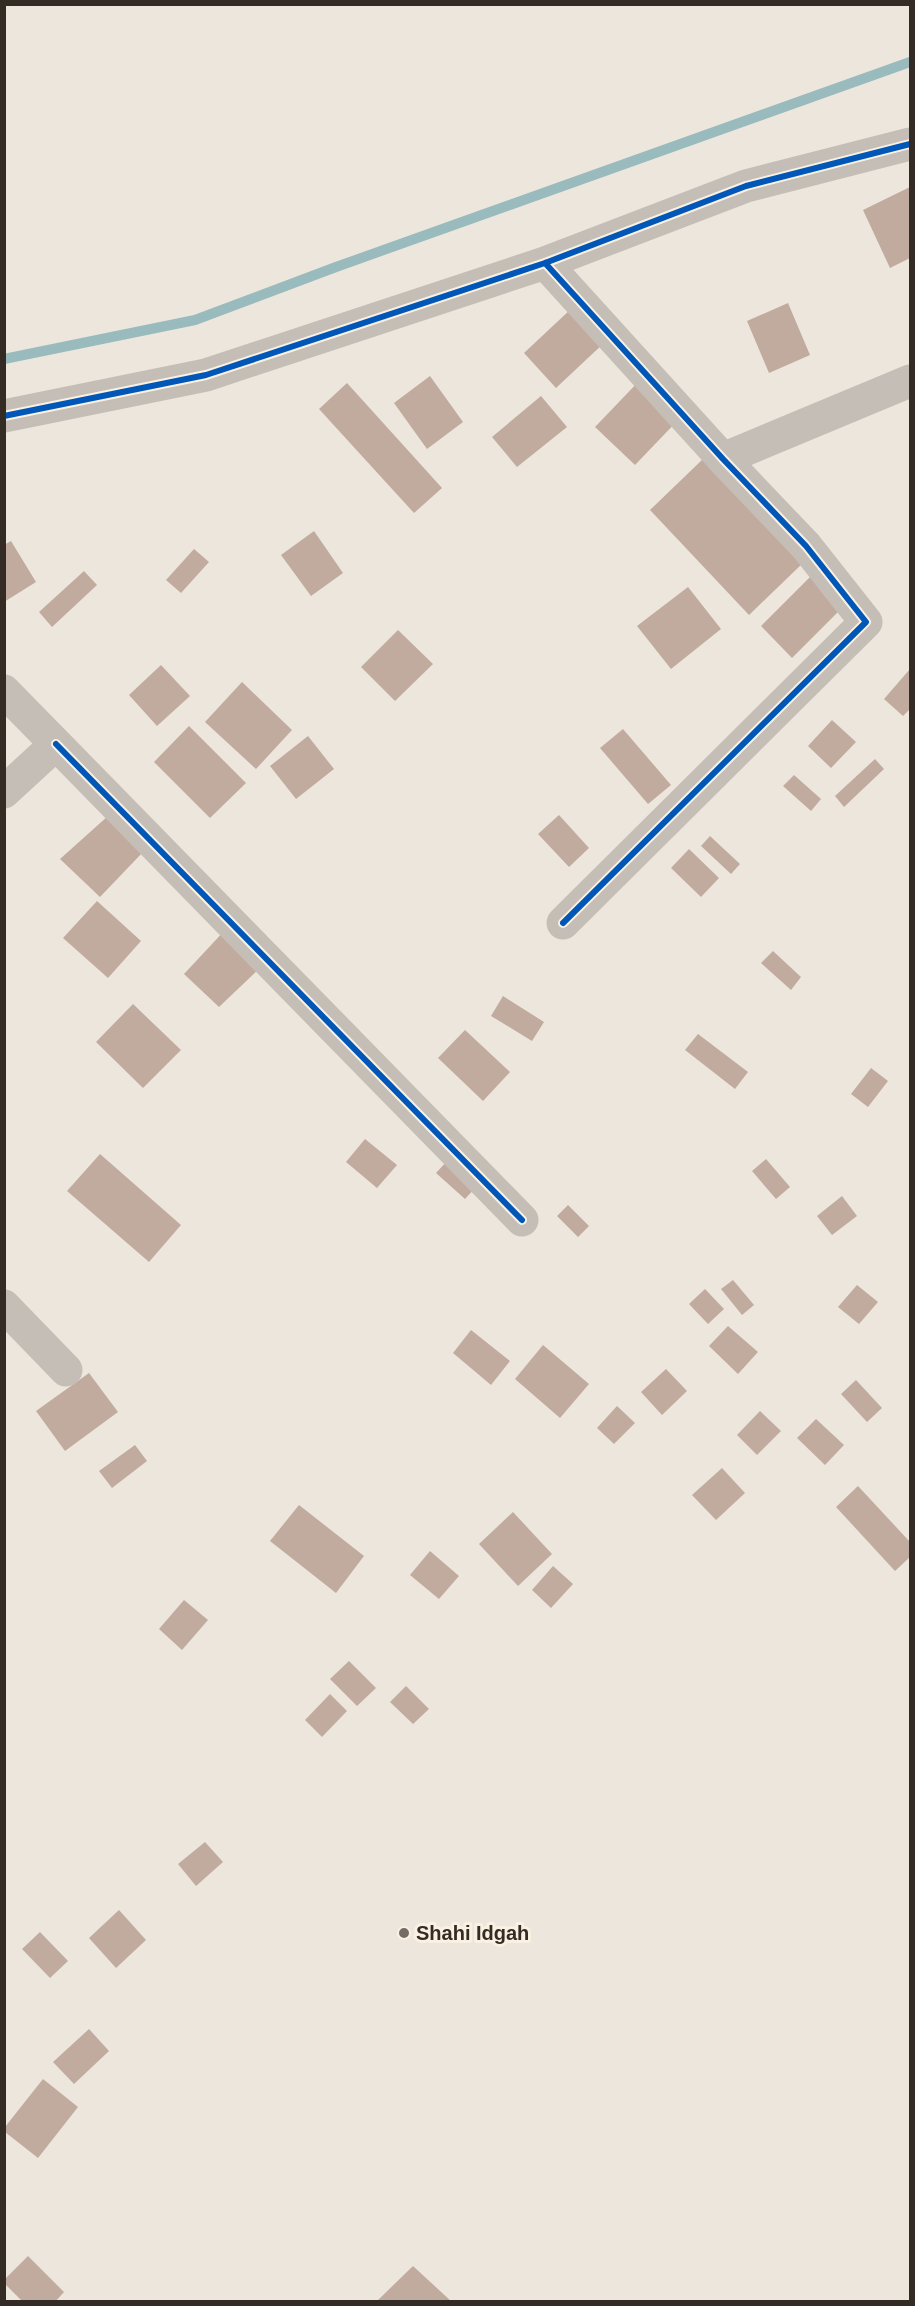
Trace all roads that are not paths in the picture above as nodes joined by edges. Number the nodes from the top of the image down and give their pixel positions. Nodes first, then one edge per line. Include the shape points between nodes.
1 (910, 144) edge
2 (545, 263) junction
3 (910, 381) edge
4 (4, 416) edge
5 (723, 459) junction
6 (4, 691) edge
7 (56, 744) junction
8 (4, 792) edge
9 (562, 923) dead end
10 (522, 1220) dead end
11 (4, 1306) edge
12 (66, 1370) dead end

1 - 2 street via 746,186
2 - 4 street via 206,375
2 - 5 street
3 - 5 street
5 - 9 street via 806,546 866,622
6 - 7 street
7 - 8 street
7 - 10 street
11 - 12 street

